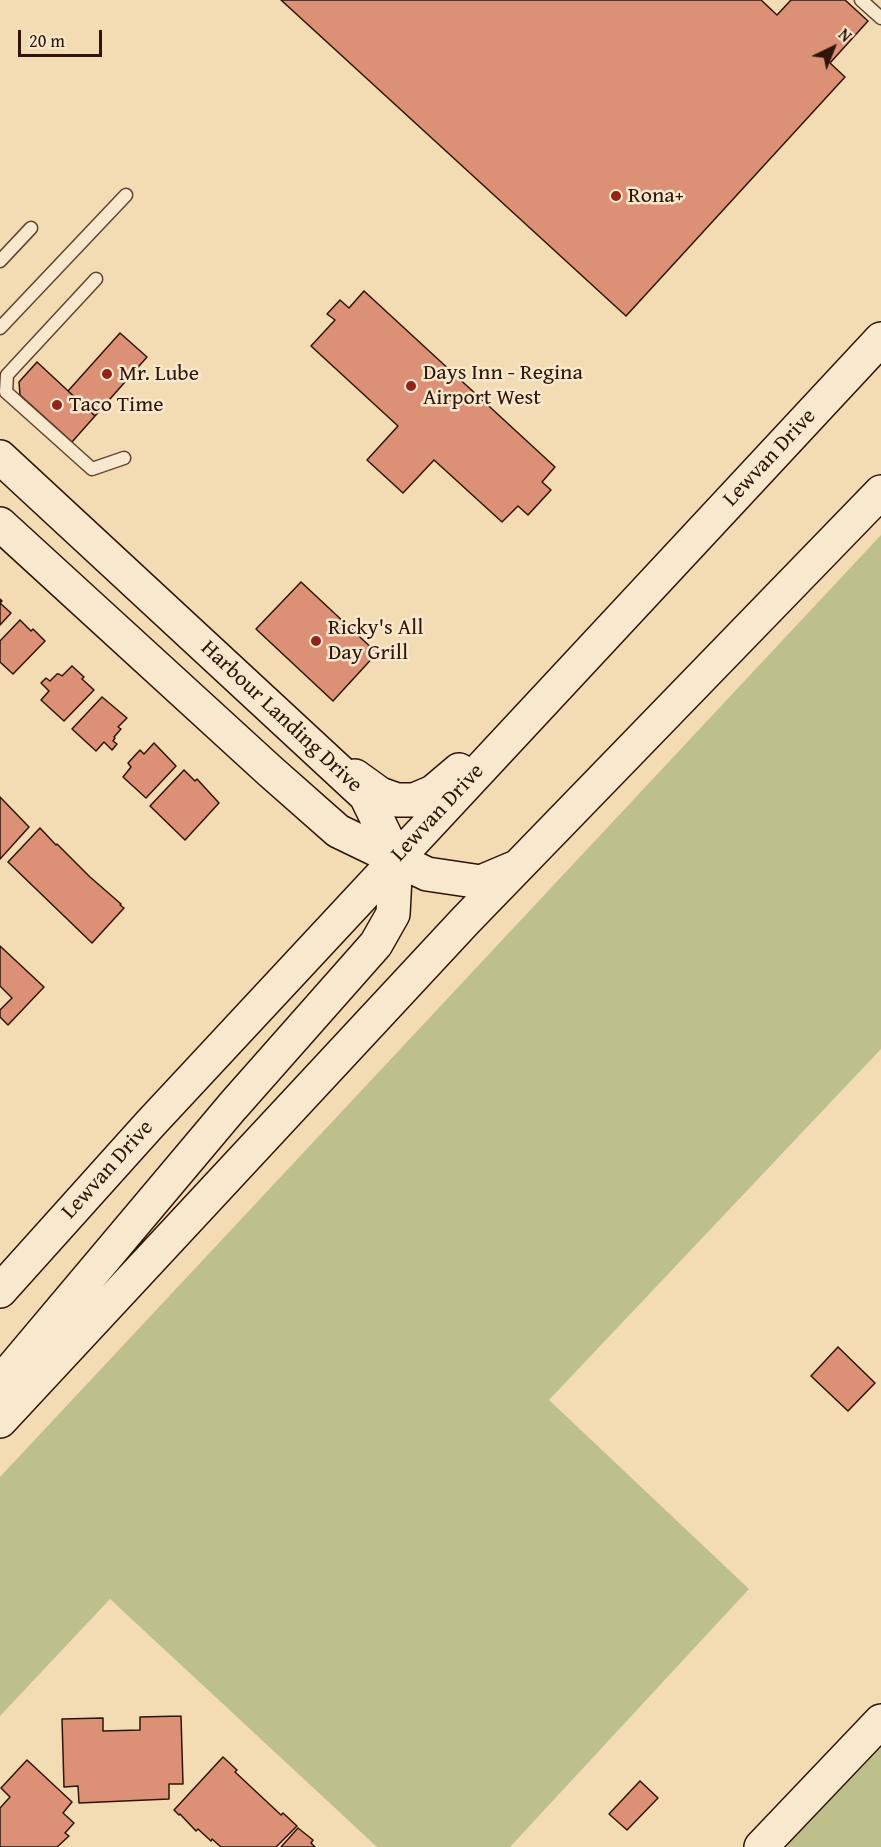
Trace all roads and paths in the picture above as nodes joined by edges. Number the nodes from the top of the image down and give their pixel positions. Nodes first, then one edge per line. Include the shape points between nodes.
1 (861, 0) edge
2 (881, 18) edge
3 (126, 195) dead end
4 (31, 228) dead end
5 (0, 261) edge
6 (96, 279) dead end
7 (0, 328) edge
8 (881, 339) edge
9 (0, 458) edge
10 (124, 458) dead end
11 (875, 497) edge
12 (0, 524) edge
13 (624, 615) junction
14 (318, 751) junction
15 (396, 858) junction
16 (516, 868) junction
17 (0, 1291) edge
18 (0, 1383) edge
19 (0, 1421) edge
20 (881, 1721) edge
21 (761, 1847) edge

1 - 2 lane
3 - 7 lane
4 - 5 lane
6 - 10 lane via 7,375 6,392 92,469
8 - 13 main road, Lewvan Drive
9 - 14 main road, Harbour Landing Drive
11 - 16 main road
12 - 15 main road, Harbour Landing Drive via 338,831
13 - 14 main road via 433,792 414,800 380,794
13 - 15 main road, Lewvan Drive
14 - 15 main road, Harbour Landing Drive via 366,796
15 - 16 main road via 427,874 481,882
15 - 17 main road, Lewvan Drive
15 - 18 main road via 393,914 376,944 232,1107
16 - 19 main road
20 - 21 main road

